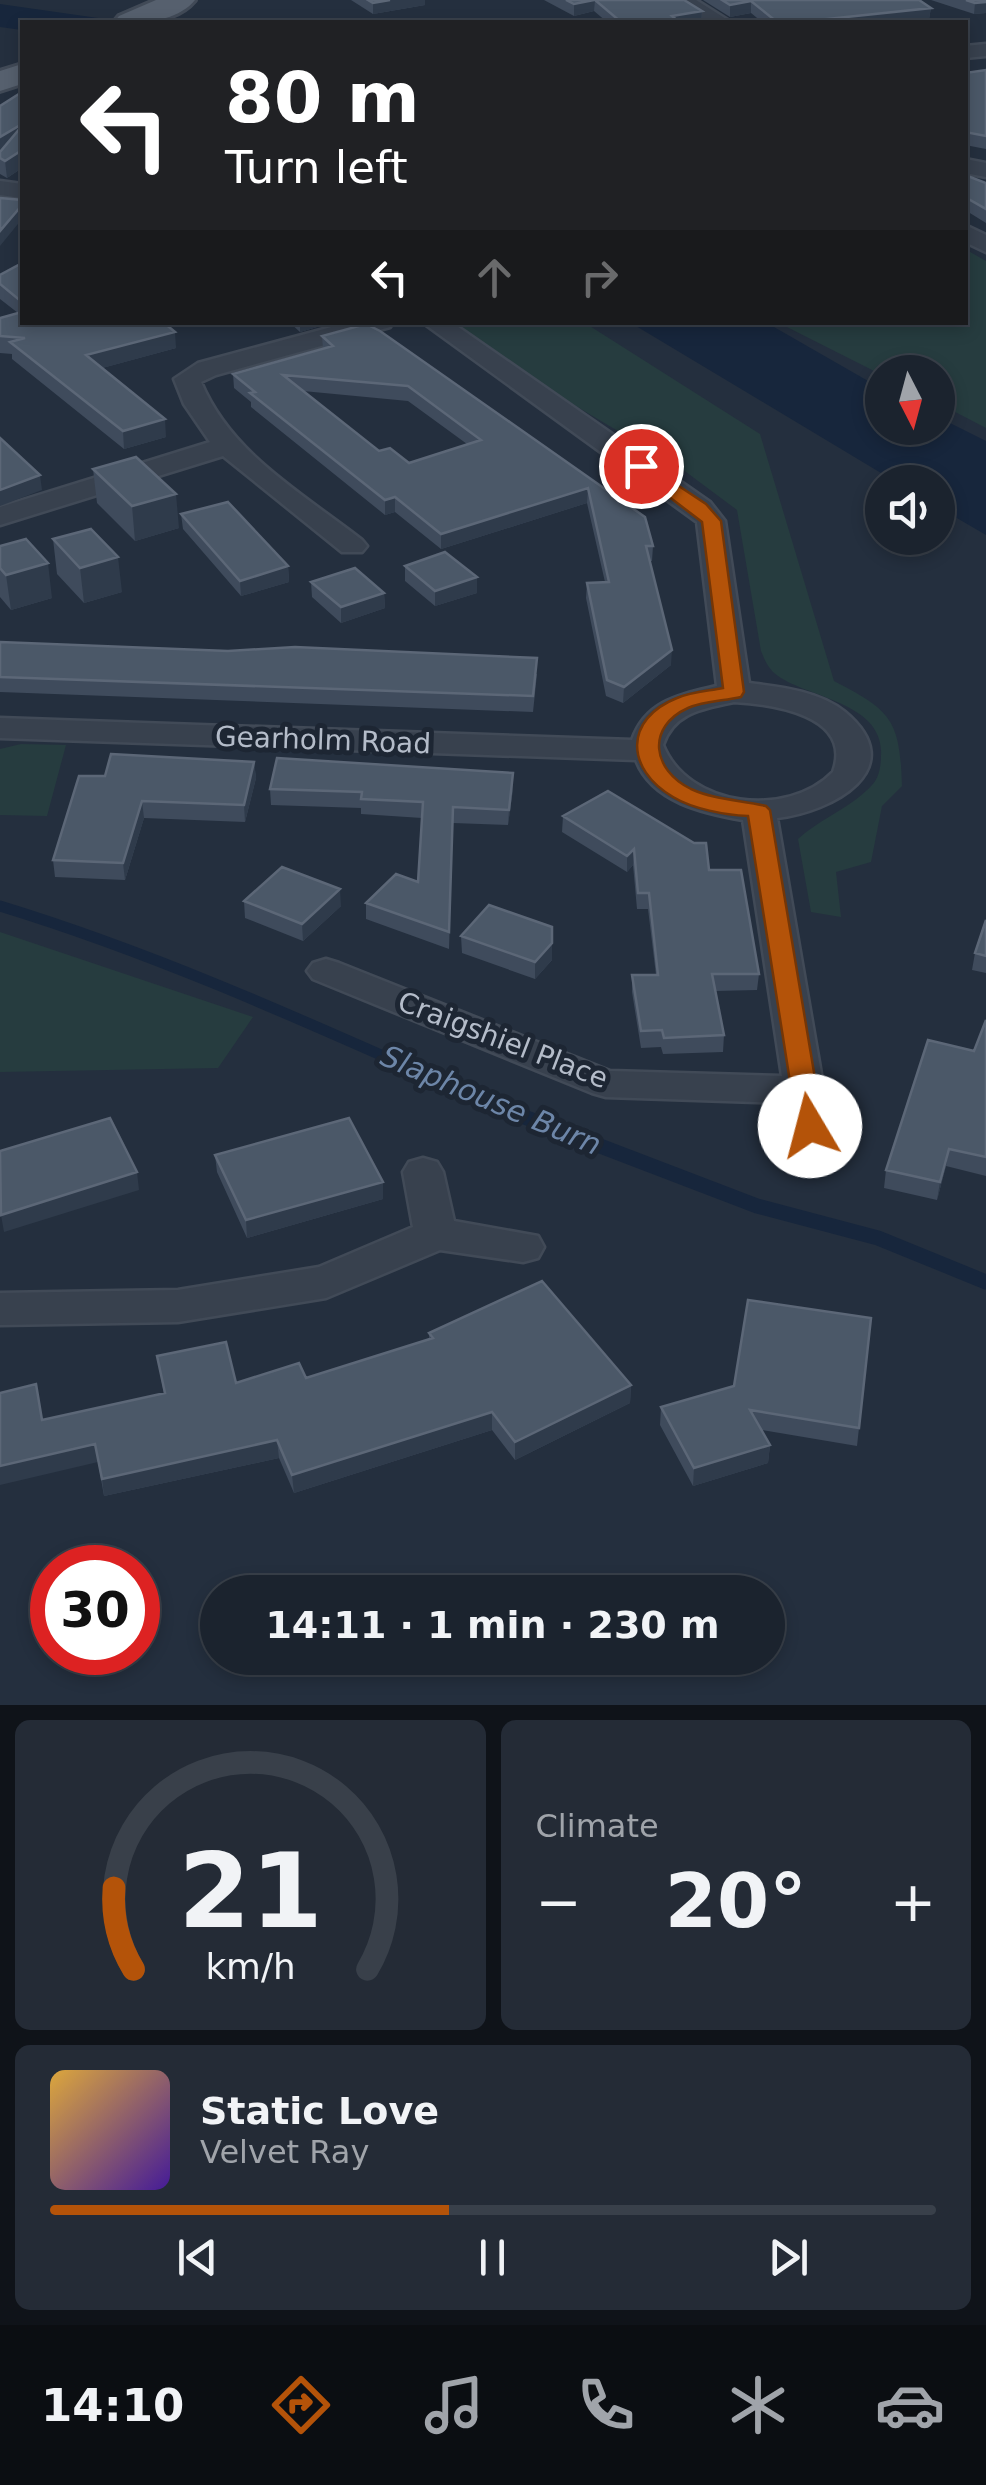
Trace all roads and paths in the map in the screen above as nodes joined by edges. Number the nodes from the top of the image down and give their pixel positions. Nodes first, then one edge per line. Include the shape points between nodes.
1 (682, 0) edge
2 (175, 2) edge
3 (134, 20) edge
4 (717, 20) edge
5 (370, 325) edge
6 (438, 325) edge
7 (226, 446) junction
8 (0, 516) edge
9 (352, 546) dead end
10 (734, 692) junction
11 (0, 728) edge
12 (645, 750) junction
13 (758, 810) junction
14 (326, 971) dead end
15 (422, 1172) dead end
16 (436, 1234) junction
17 (522, 1248) dead end
18 (0, 1309) edge

1 - 4 street
2 - 3 main road
5 - 7 street via 187,378
6 - 10 street via 712,521
7 - 8 street
7 - 9 street
10 - 12 street via 668,710 647,735
10 - 13 street via 764,693 817,709 850,738 854,756 850,773 816,800
11 - 12 street, Gearholm Road
12 - 13 street via 650,765 680,792
13 - 14 street, Craigshiel Place via 808,1108 606,1084
15 - 16 street
16 - 17 street
16 - 18 street via 326,1282 178,1306

